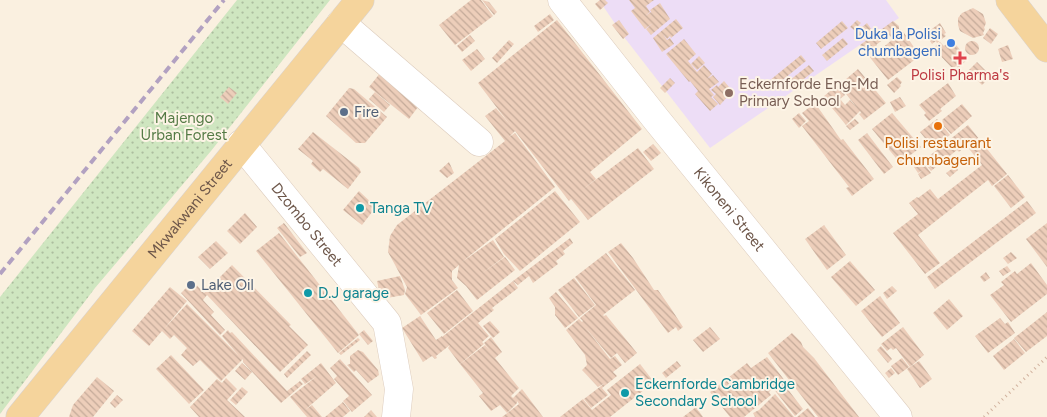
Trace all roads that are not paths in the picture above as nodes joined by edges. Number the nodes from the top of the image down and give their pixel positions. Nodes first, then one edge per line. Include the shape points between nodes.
1 (360, 0) edge
2 (562, 0) edge
3 (1010, 0) edge
4 (341, 23) junction
5 (1047, 48) edge
6 (479, 142) dead end
7 (241, 144) junction
8 (20, 417) edge
9 (396, 417) edge
10 (898, 417) edge

1 - 4 main road, Mkwakwani Street
2 - 10 street, Kikoneni Street
3 - 5 main road
4 - 6 street
4 - 7 main road, Mkwakwani Street
7 - 8 main road, Mkwakwani Street
7 - 9 street, Dzombo Street via 387,323 400,389

